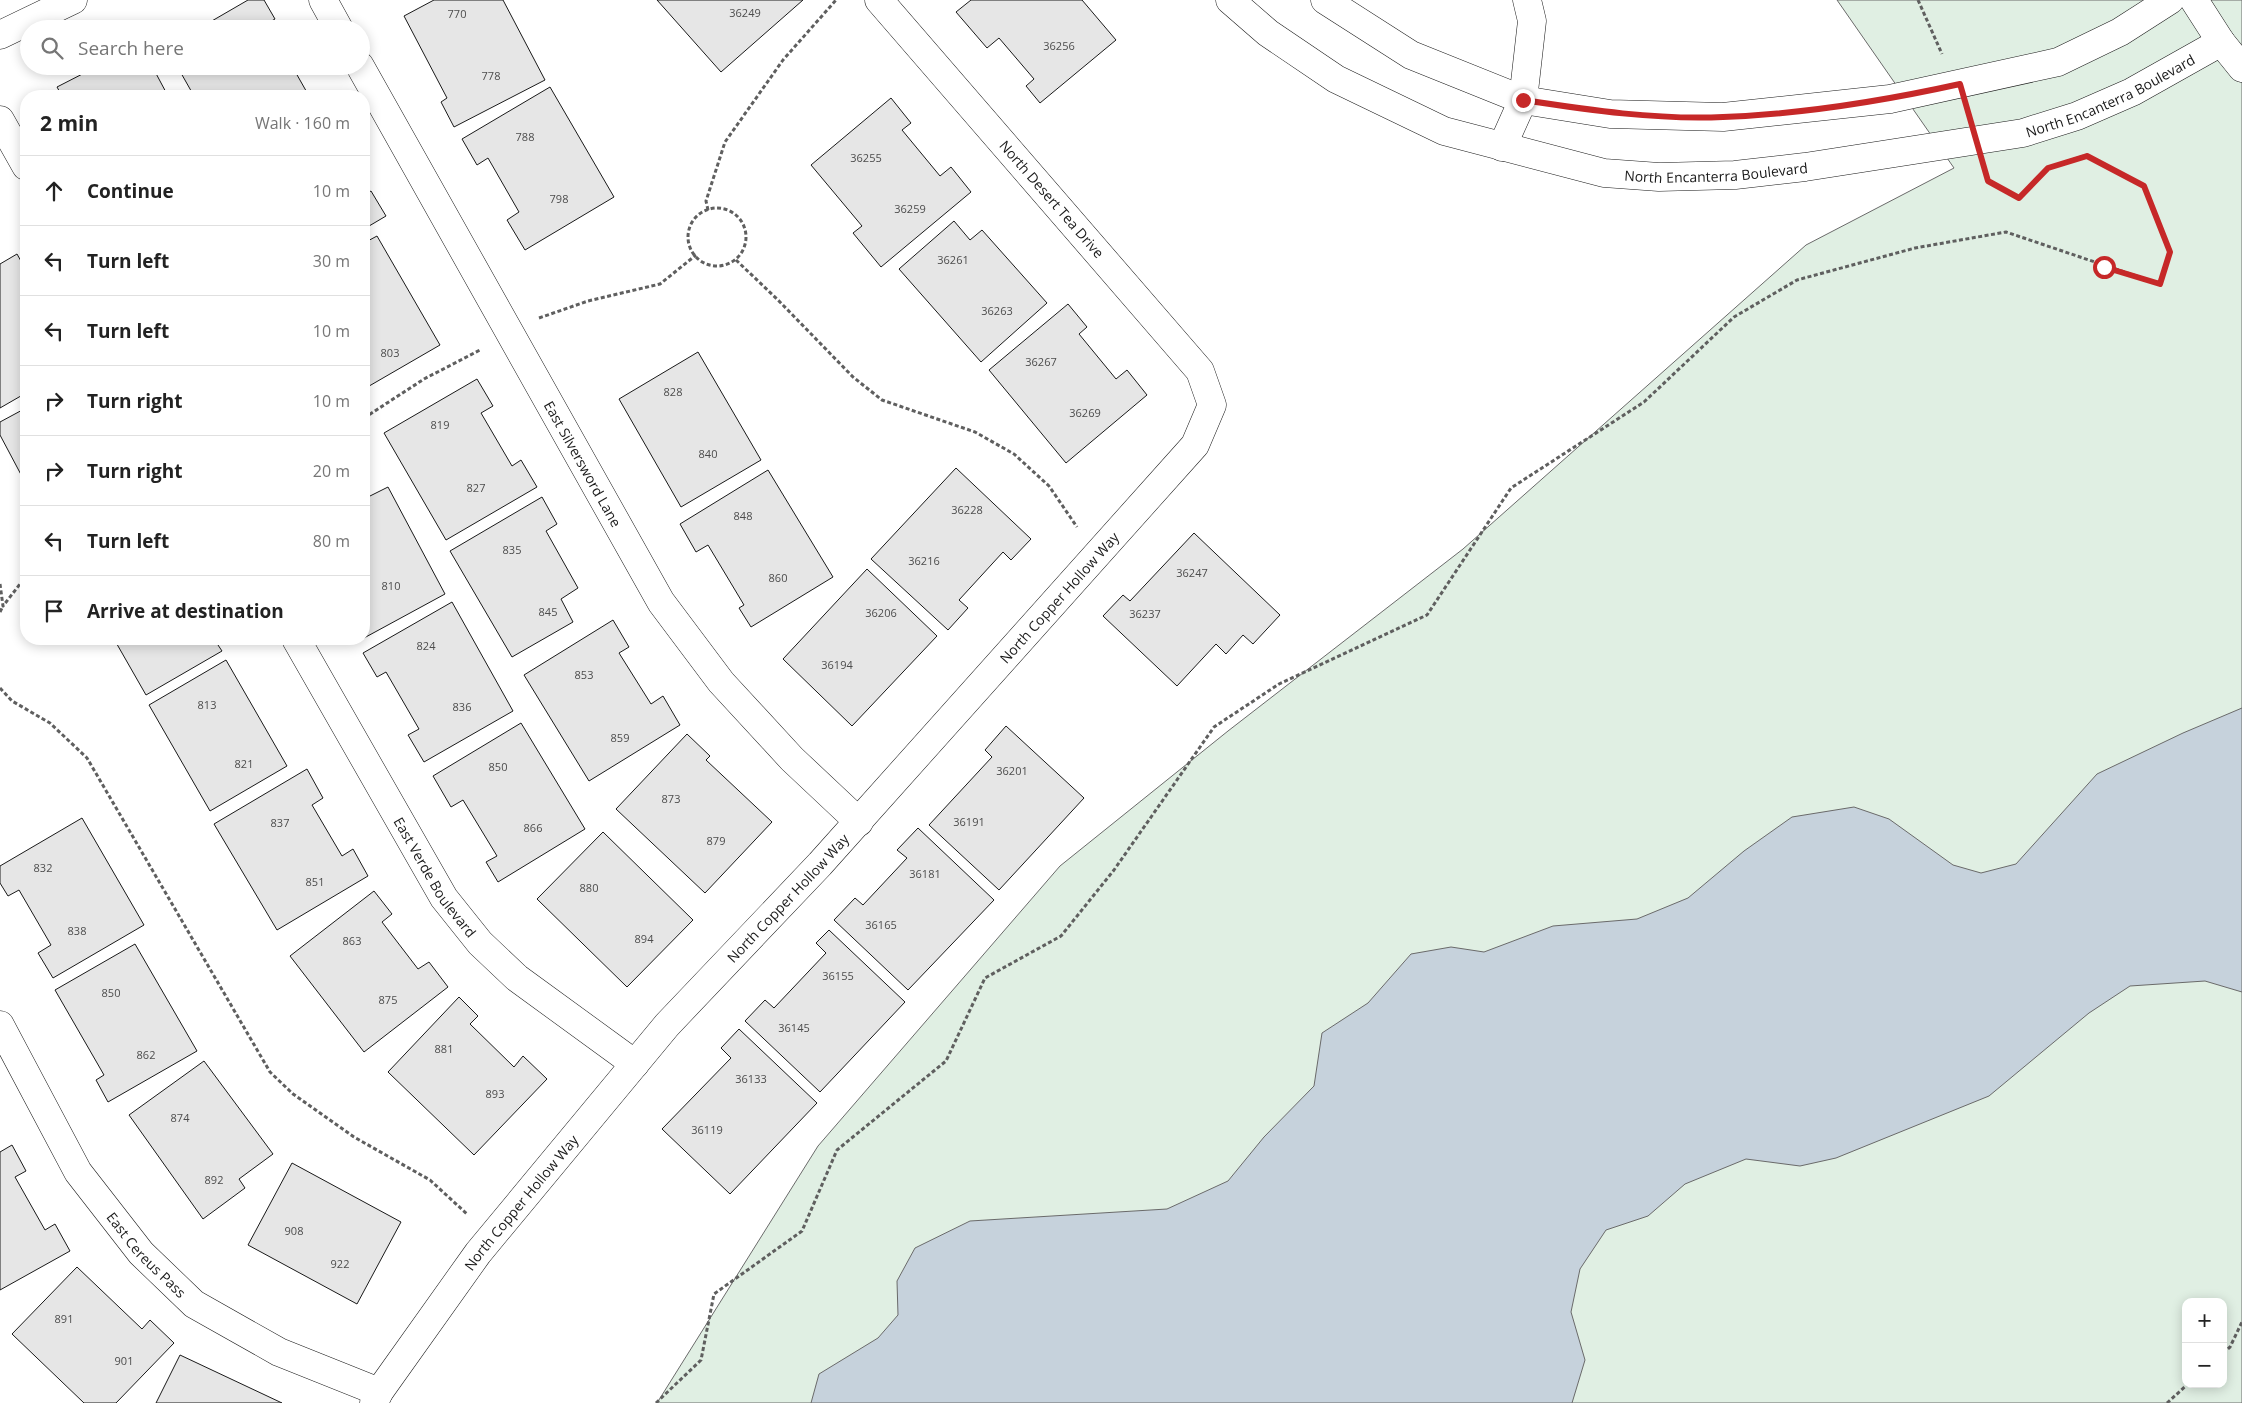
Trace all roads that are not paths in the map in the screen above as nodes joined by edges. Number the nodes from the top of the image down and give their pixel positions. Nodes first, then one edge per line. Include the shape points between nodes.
1 (73, 0) edge
2 (323, 0) edge
3 (880, 0) edge
4 (1230, 0) edge
5 (1325, 0) edge
6 (1527, 0) edge
7 (2170, 0) edge
8 (2194, 0) edge
9 (32, 20) edge
10 (334, 20) edge
11 (20, 26) edge
12 (0, 36) edge
13 (2221, 42) junction
14 (2242, 68) edge
15 (365, 75) edge
16 (1523, 100) junction
17 (0, 120) edge
18 (1502, 147) junction
19 (20, 155) edge
20 (1212, 405) joint
21 (299, 645) edge
22 (859, 822) junction
23 (0, 1025) edge
24 (635, 1064) junction
25 (376, 1397) edge

1 - 9 street
2 - 10 street
3 - 20 street, North Desert Tea Drive via 1200,371
4 - 18 street, North Encanterra Boulevard via 1268,33 1336,78 1444,131
5 - 16 street via 1411,55
6 - 16 street via 1532,21
7 - 16 street via 2120,32 2058,62 1890,99 1723,117 1610,114
8 - 13 street
11 - 12 street
13 - 14 street
13 - 18 street, North Encanterra Boulevard via 2132,92 2076,116 2023,132 1975,141 1735,176 1659,177 1604,173
15 - 22 street, East Silversword Lane via 661,602 721,682 792,759
16 - 18 street
17 - 19 street
20 - 22 street, North Copper Hollow Way via 1195,445
21 - 24 street, East Verde Boulevard via 444,898 480,943 517,978
22 - 24 street, North Copper Hollow Way via 667,1025
23 - 25 street, East Cereus Pass via 78,1172 141,1253 194,1304 279,1352
24 - 25 street, North Copper Hollow Way via 494,1234

